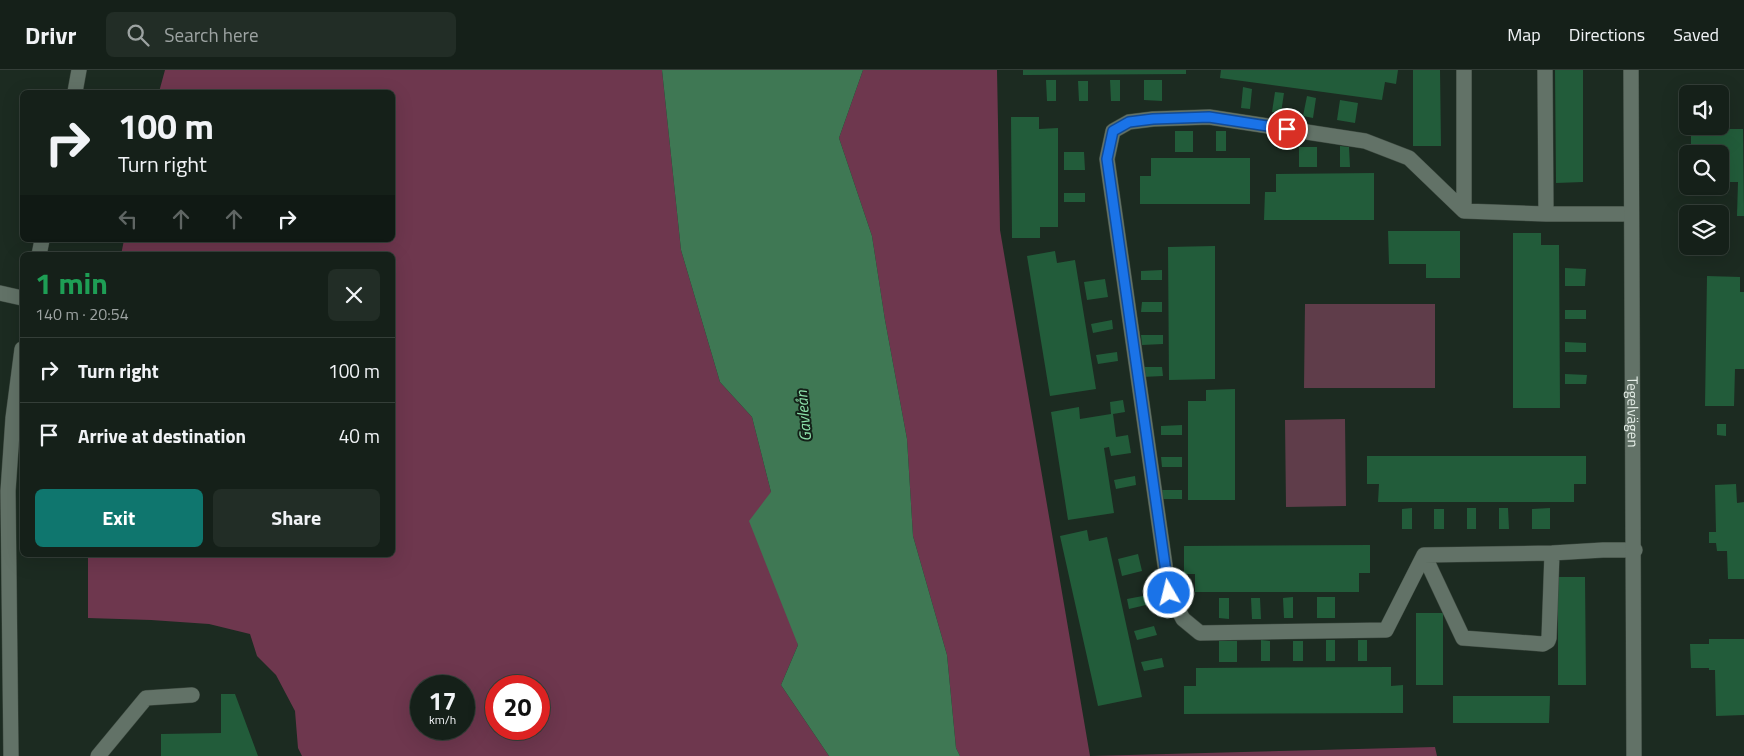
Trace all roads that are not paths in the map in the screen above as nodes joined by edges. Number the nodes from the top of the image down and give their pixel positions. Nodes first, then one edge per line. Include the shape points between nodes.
1 (79, 70) edge
2 (1464, 70) edge
3 (1545, 70) edge
4 (1632, 70) edge
5 (75, 90) edge
6 (1464, 210) junction
7 (1546, 214) junction
8 (1630, 214) junction
9 (0, 293) edge
10 (20, 298) edge
11 (20, 365) edge
12 (1635, 550) junction
13 (1552, 554) junction
14 (1424, 555) junction
15 (192, 695) dead end
16 (12, 756) edge
17 (98, 756) edge
18 (1634, 756) edge

1 - 5 street
2 - 6 street
3 - 7 street
4 - 8 street, Tegelvägen
6 - 7 street
6 - 14 street via 1409,158 1365,141 1209,117 1129,122 1113,131 1107,159 1169,593 1182,619 1200,633 1386,630
7 - 8 street
8 - 12 street, Tegelvägen
9 - 10 street
11 - 16 street via 8,491
12 - 13 street
12 - 18 street, Tegelvägen
13 - 14 street
13 - 14 street via 1549,638 1543,644 1463,638
15 - 17 street via 146,698

